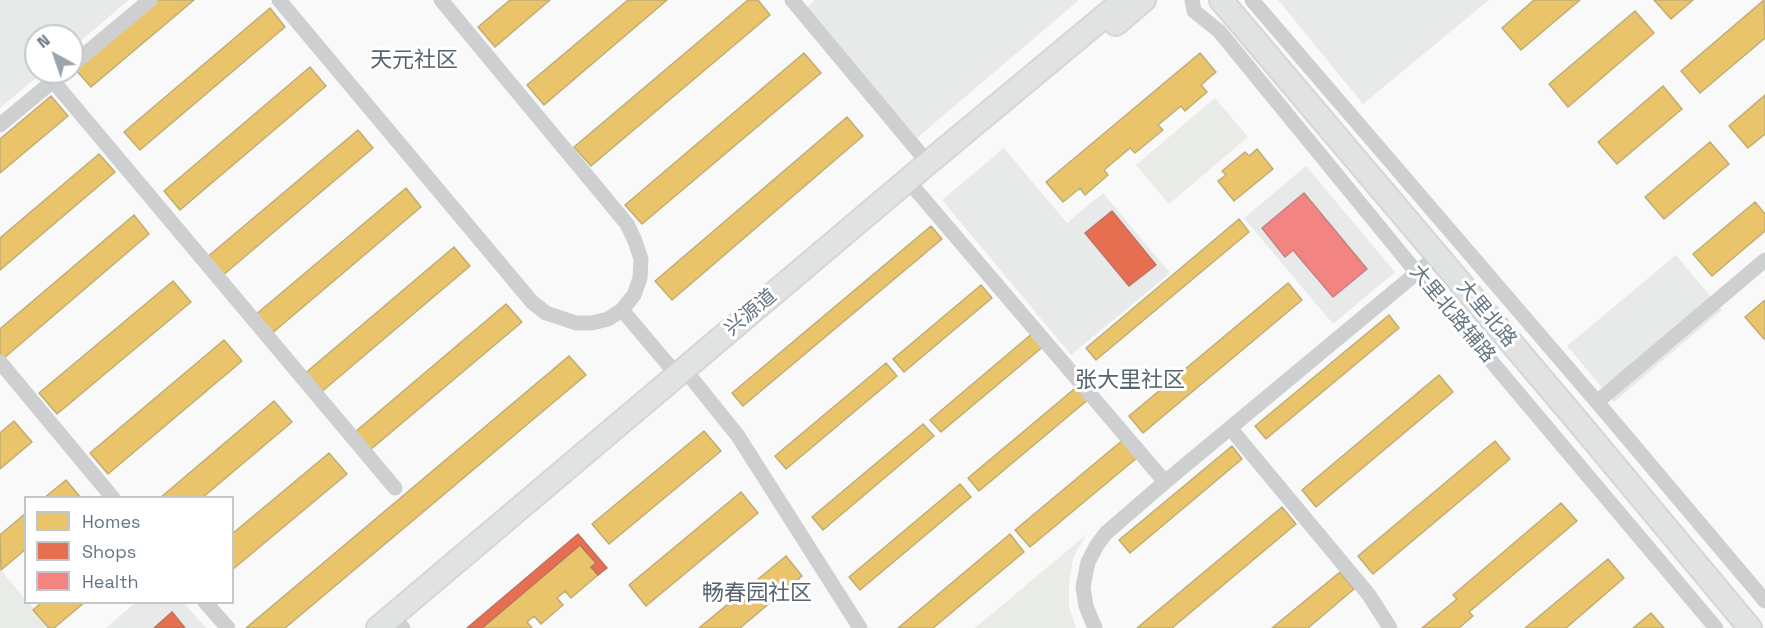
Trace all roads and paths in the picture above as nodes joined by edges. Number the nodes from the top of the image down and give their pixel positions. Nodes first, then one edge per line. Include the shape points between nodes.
1 (150, 0) edge
2 (279, 0) edge
3 (441, 0) edge
4 (1124, 0) edge
5 (1144, 0) edge
6 (1192, 0) edge
7 (1221, 0) edge
8 (1252, 0) edge
9 (798, 2) edge
10 (84, 55) edge
11 (49, 84) edge
12 (65, 84) edge
13 (0, 125) edge
14 (928, 164) junction
15 (916, 190) junction
16 (1437, 256) junction
17 (1765, 260) edge
18 (1417, 273) junction
19 (622, 310) junction
20 (0, 362) edge
21 (685, 378) junction
22 (1597, 402) junction
23 (1230, 428) junction
24 (1165, 482) junction
25 (395, 488) dead end
26 (111, 496) edge
27 (1765, 601) edge
28 (206, 604) edge
29 (401, 627) edge
30 (228, 628) edge
31 (378, 628) edge
32 (860, 628) edge
33 (1095, 628) edge
34 (1390, 628) edge
35 (1716, 628) edge
36 (1749, 628) edge

1 - 10 street
2 - 19 street via 532,302 546,313 576,323 608,319
3 - 19 street via 627,224 641,259 640,278 634,295
4 - 14 main road, 兴源道
5 - 15 main road, 兴源道
6 - 18 street, 大里北路辅路 via 1194,11 1219,32
7 - 16 main road, 大里北路
8 - 22 street
9 - 14 street
11 - 13 street
12 - 25 street
14 - 21 main road, 兴源道
15 - 21 main road, 兴源道
15 - 24 street
16 - 18 street
16 - 36 main road, 大里北路
17 - 22 street
18 - 23 street
18 - 35 street, 大里北路辅路
19 - 21 street
20 - 26 street
21 - 29 main road, 兴源道
21 - 31 main road, 兴源道
21 - 32 street via 738,436
22 - 27 street
23 - 24 street
23 - 34 street via 1368,595
24 - 33 street via 1106,533 1088,562 1083,587
28 - 30 street

